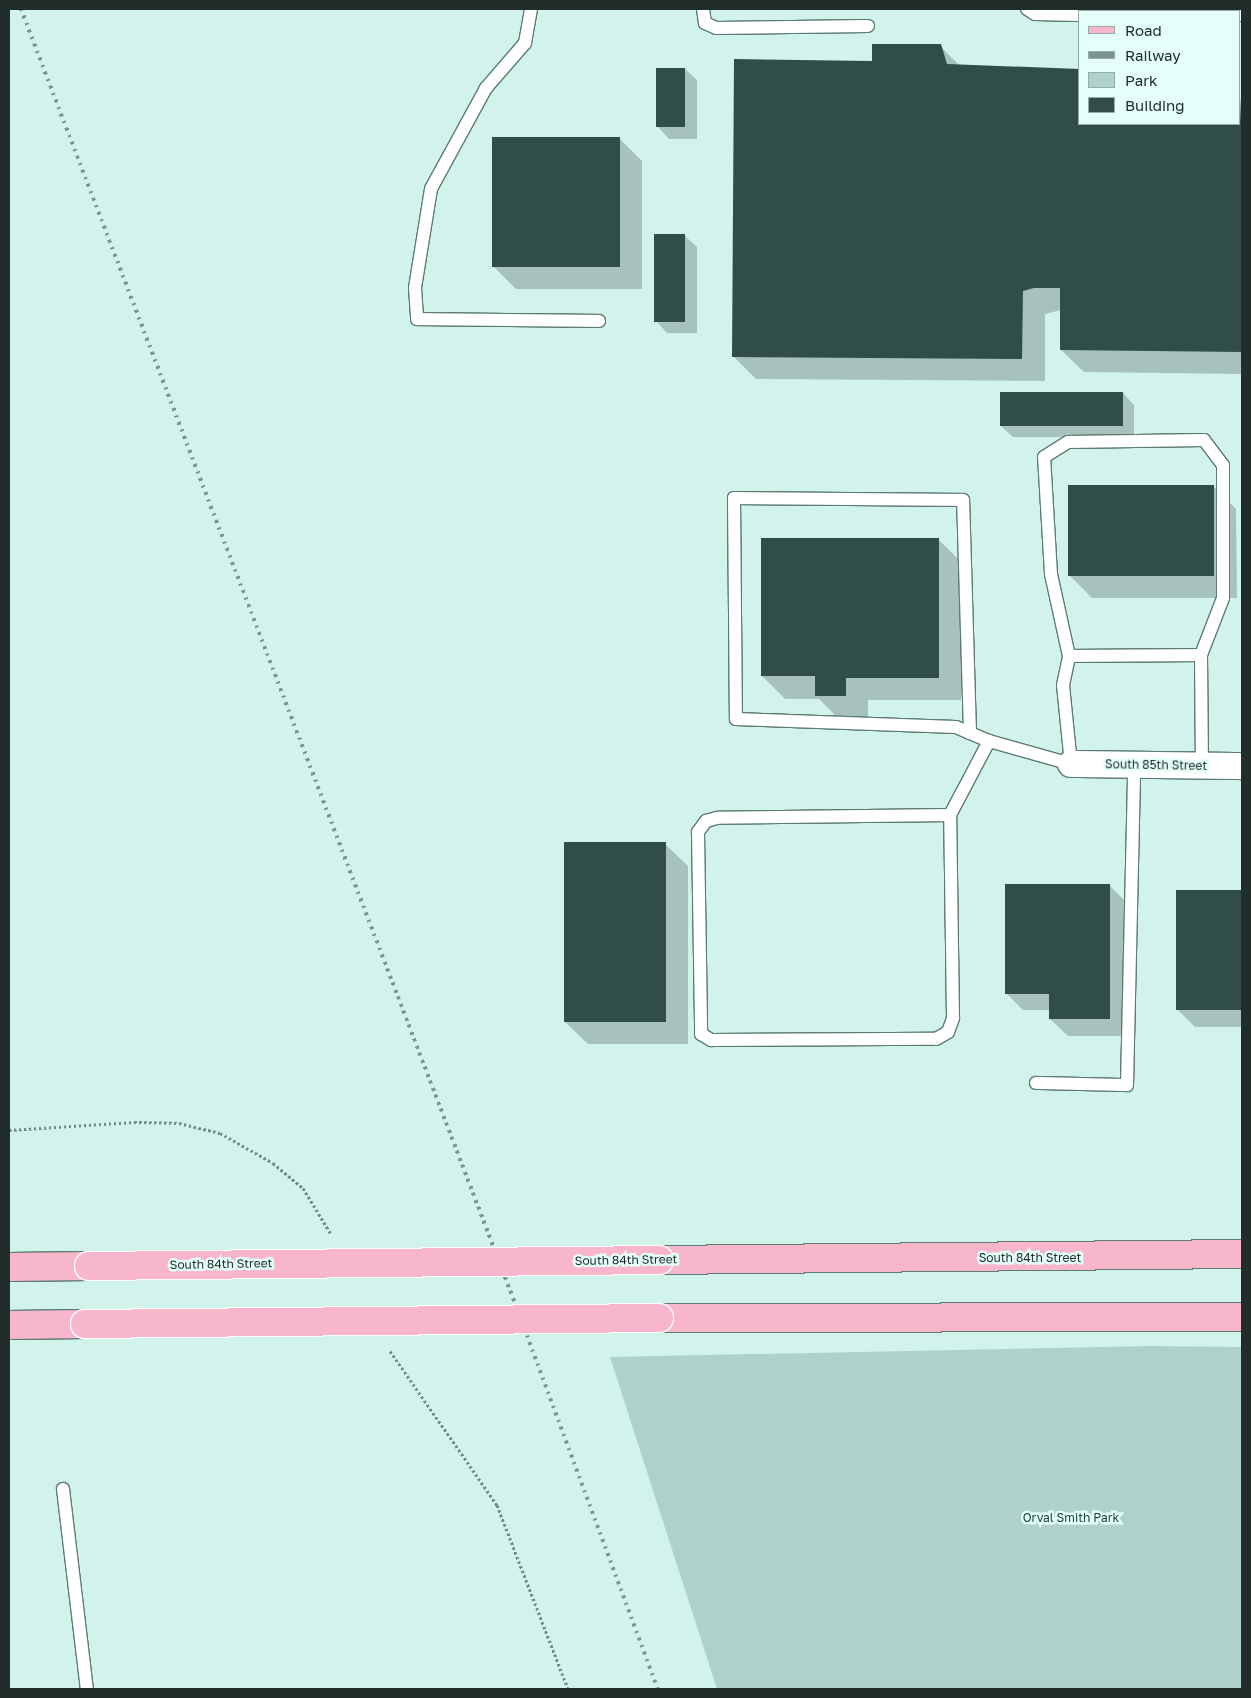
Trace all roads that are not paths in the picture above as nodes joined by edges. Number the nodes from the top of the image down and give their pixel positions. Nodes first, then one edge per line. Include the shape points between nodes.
1 (531, 9) edge
2 (703, 9) edge
3 (1027, 9) edge
4 (1078, 14) edge
5 (868, 26) dead end
6 (599, 321) dead end
7 (1201, 655) junction
8 (1069, 656) junction
9 (970, 733) junction
10 (989, 741) junction
11 (1071, 764) junction
12 (1134, 766) junction
13 (1202, 766) junction
14 (1242, 766) edge
15 (950, 816) junction
16 (1036, 1083) dead end
17 (1242, 1254) edge
18 (9, 1266) edge
19 (1242, 1317) edge
20 (9, 1325) edge
21 (63, 1489) dead end
22 (87, 1689) edge

1 - 6 lane via 525,43 486,88 431,189 415,288 417,319
2 - 5 lane via 705,23 716,28
3 - 4 lane via 1035,14
7 - 8 lane
7 - 8 lane via 1223,598 1223,465 1204,440 1068,442 1044,457 1051,574
7 - 13 lane
8 - 11 lane via 1063,686
9 - 9 lane via 956,727 736,719 734,498 963,500
9 - 10 lane
10 - 11 lane
10 - 15 lane
11 - 12 street, South 85th Street
12 - 13 street, South 85th Street
12 - 16 lane via 1127,1085
13 - 14 street, South 85th Street
15 - 15 lane via 953,1018 948,1032 936,1039 711,1040 701,1034 698,832 706,821 717,818
17 - 18 main road, South 84th Street, bridge
19 - 20 main road, bridge via 658,1318
21 - 22 lane

